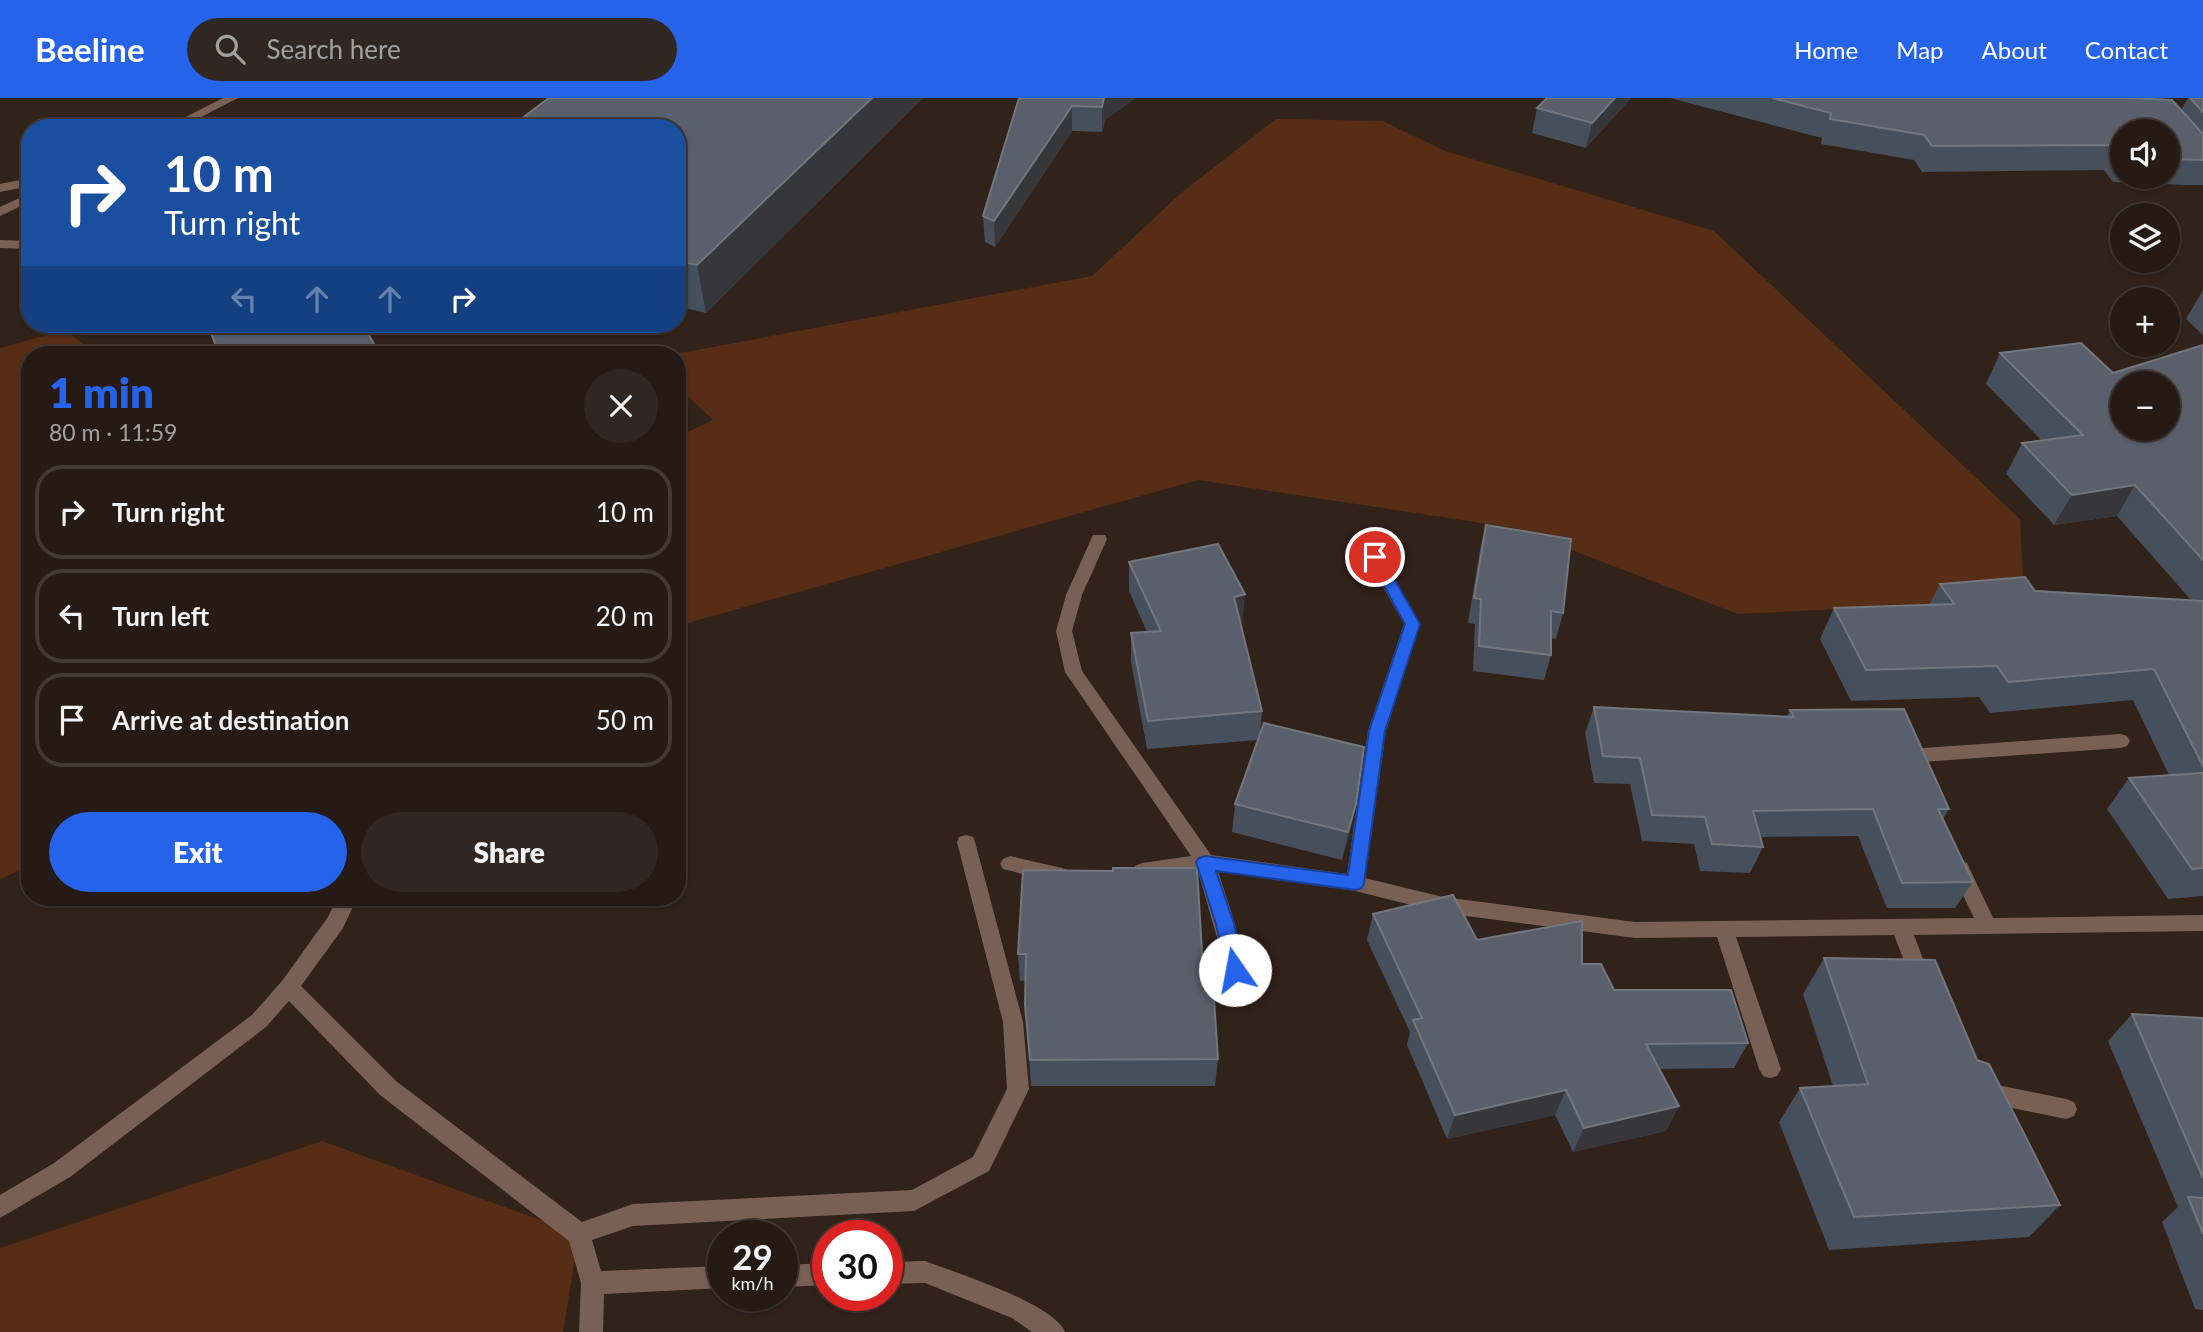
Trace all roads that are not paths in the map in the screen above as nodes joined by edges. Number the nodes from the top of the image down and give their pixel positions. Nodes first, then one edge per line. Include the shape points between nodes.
1 (232, 98) edge
2 (189, 119) edge
3 (21, 184) edge
4 (0, 188) edge
5 (21, 202) edge
6 (0, 212) edge
7 (0, 244) edge
8 (21, 245) edge
9 (1362, 535) dead end
10 (1099, 539) dead end
11 (2121, 741) dead end
12 (1920, 780) edge
13 (966, 842) dead end
14 (1953, 852) edge
15 (1205, 862) junction
16 (1010, 864) dead end
17 (1128, 873) edge
18 (1076, 879) edge
19 (1355, 883) junction
20 (343, 906) edge
21 (2203, 923) edge
22 (1987, 925) junction
23 (1901, 928) junction
24 (1724, 929) junction
25 (1235, 970) dead end
26 (289, 987) junction
27 (1929, 1001) edge
28 (1770, 1069) dead end
29 (1961, 1087) edge
30 (2066, 1109) dead end
31 (0, 1207) edge
32 (579, 1234) junction
33 (903, 1273) edge
34 (707, 1278) edge
35 (593, 1283) junction
36 (591, 1332) edge
37 (1053, 1332) edge

1 - 2 street
3 - 4 street
5 - 6 street
7 - 8 street
9 - 19 street via 1412,624 1377,731
10 - 15 street via 1064,631 1074,672
11 - 12 street via 1909,756
13 - 32 street via 1013,1022 1018,1089 981,1164 914,1200 633,1214
14 - 22 street
15 - 17 street
15 - 19 street
15 - 25 street
16 - 18 street
19 - 24 street via 1443,905 1635,930
20 - 26 street
21 - 22 street
22 - 23 street
23 - 24 street
23 - 27 street
24 - 28 street
26 - 31 street via 258,1021 176,1085 62,1170
26 - 32 street via 388,1088
29 - 30 street
32 - 35 street
33 - 37 street via 925,1272 1020,1310
34 - 35 street
35 - 36 street

